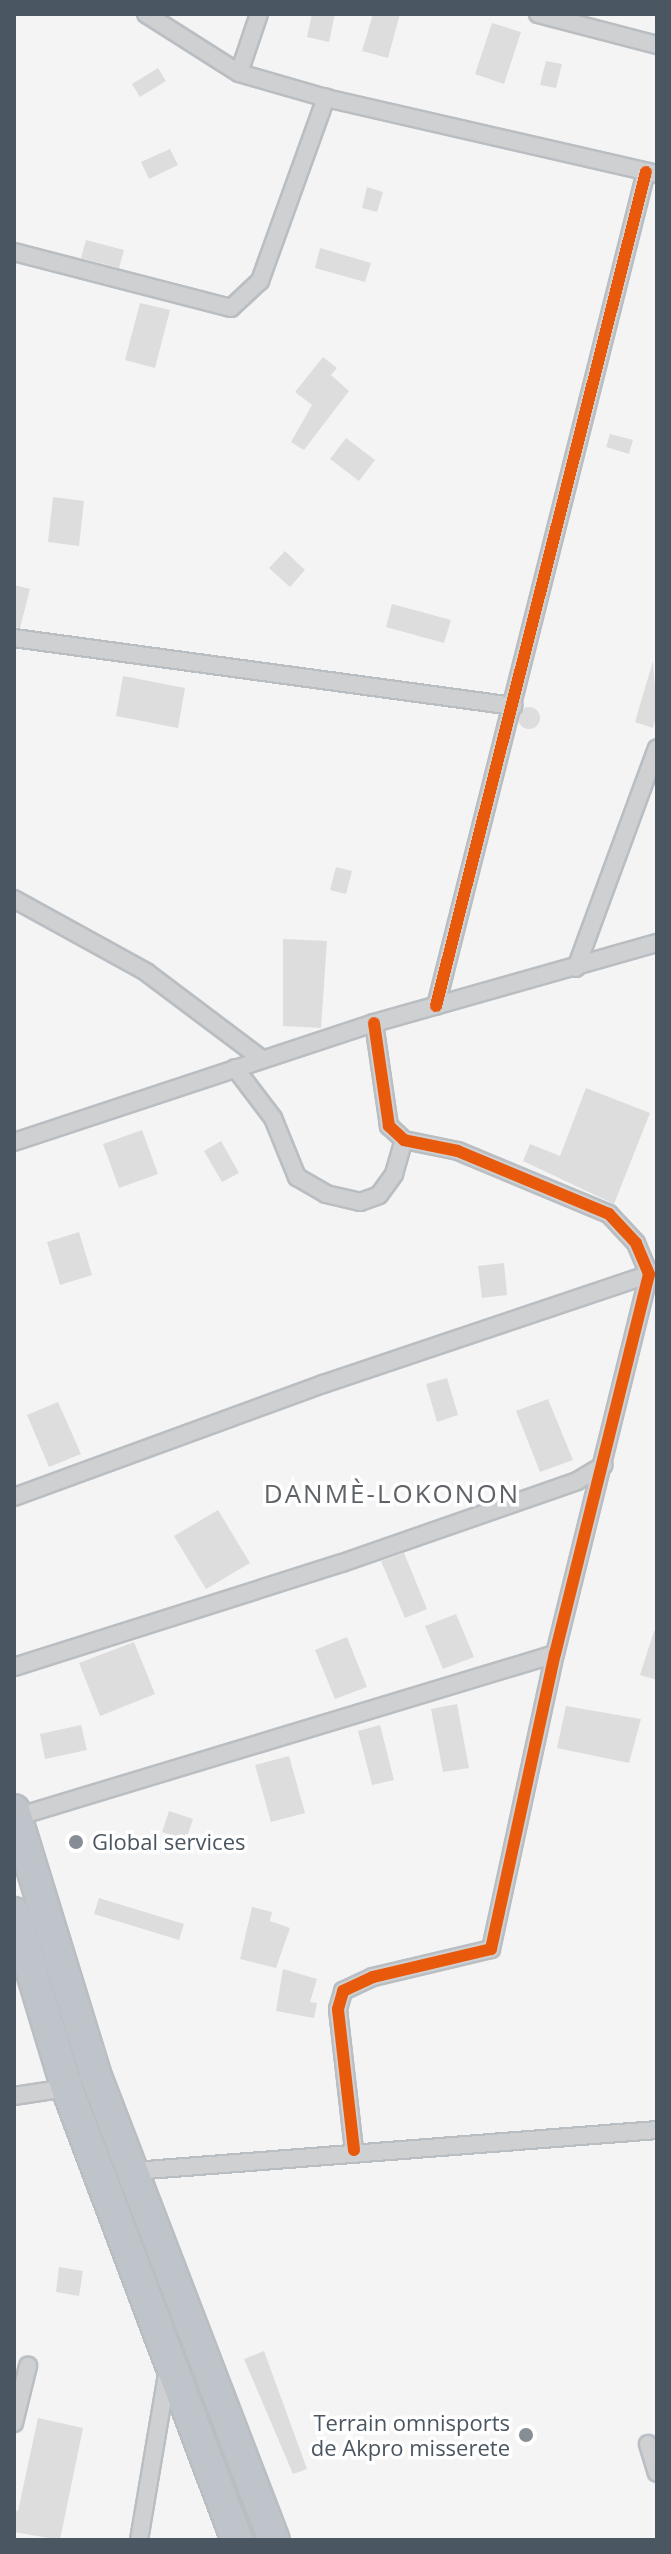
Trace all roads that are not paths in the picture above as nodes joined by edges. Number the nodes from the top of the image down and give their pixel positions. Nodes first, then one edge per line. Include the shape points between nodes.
1 (146, 14) edge
2 (259, 14) edge
3 (538, 14) edge
4 (657, 45) edge
5 (239, 73) junction
6 (326, 98) junction
7 (651, 173) edge
8 (14, 252) edge
9 (14, 638) edge
10 (513, 706) junction
11 (657, 748) edge
12 (14, 899) edge
13 (657, 943) edge
14 (576, 968) junction
15 (436, 1006) junction
16 (374, 1023) junction
17 (262, 1059) junction
18 (235, 1068) junction
19 (404, 1140) junction
20 (14, 1142) edge
21 (653, 1272) edge
22 (604, 1465) junction
23 (14, 1497) edge
24 (555, 1654) junction
25 (14, 1667) edge
26 (15, 1813) edge
27 (14, 1913) edge
28 (67, 2088) junction
29 (14, 2096) edge
30 (657, 2130) edge
31 (354, 2150) junction
32 (134, 2171) junction
33 (169, 2364) junction
34 (28, 2366) dead end
35 (14, 2423) edge
36 (648, 2444) dead end
37 (657, 2473) edge
38 (139, 2540) edge
39 (237, 2540) edge
40 (274, 2540) edge

1 - 5 street
2 - 5 street
3 - 4 street
5 - 6 street
6 - 7 street
6 - 8 street via 260,281 231,308
7 - 10 street
9 - 10 street
10 - 15 street
11 - 14 street
12 - 17 street via 146,972
13 - 14 street
14 - 15 street
15 - 16 street
16 - 17 street
16 - 19 street via 389,1126
17 - 18 street
18 - 19 street via 273,1118 297,1177 326,1194 360,1202 379,1195 394,1174
18 - 20 street
19 - 21 street via 458,1151 609,1214
21 - 22 street
21 - 23 street
22 - 24 street
22 - 25 street via 577,1481 342,1563
24 - 26 street
24 - 31 street via 491,1949 373,1977 343,1991 338,2009
26 - 32 highway via 95,2074
27 - 28 highway
28 - 29 street
28 - 33 highway
30 - 31 street
31 - 32 street
32 - 40 highway
33 - 38 street
33 - 39 highway
34 - 35 street
36 - 37 street

